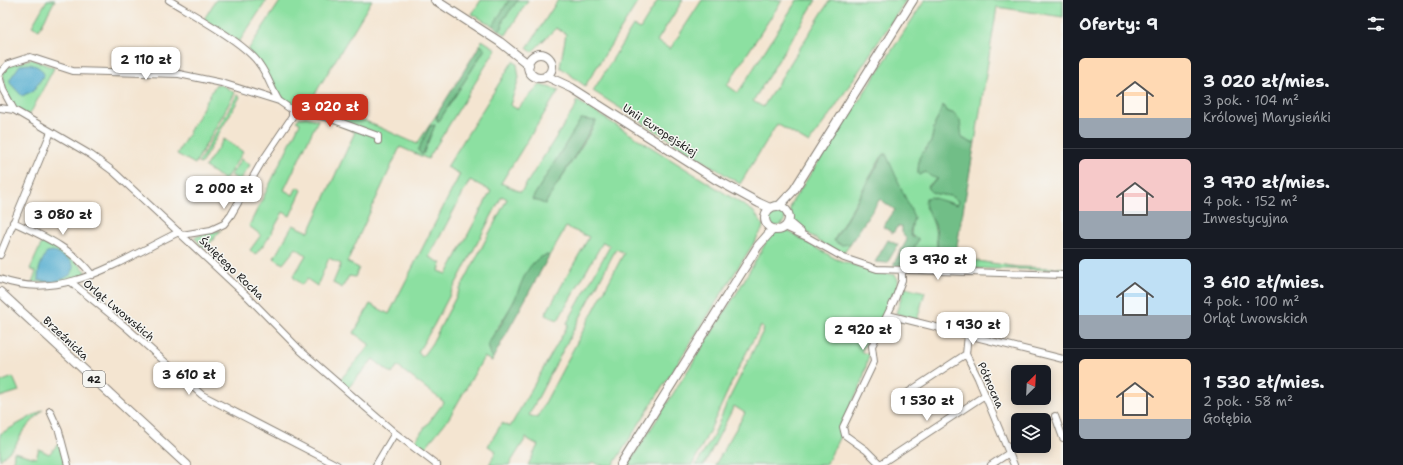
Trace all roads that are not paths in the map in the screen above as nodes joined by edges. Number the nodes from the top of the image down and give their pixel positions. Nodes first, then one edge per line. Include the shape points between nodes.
1 (169, 0) edge
2 (435, 0) edge
3 (913, 0) edge
4 (500, 42) junction
5 (534, 56) junction
6 (0, 63) edge
7 (8, 64) junction
8 (529, 65) junction
9 (552, 69) junction
10 (0, 73) edge
11 (546, 76) junction
12 (0, 79) edge
13 (572, 88) junction
14 (279, 101) junction
15 (0, 108) edge
16 (14, 110) junction
17 (292, 110) junction
18 (51, 132) junction
19 (378, 141) dead end
20 (783, 208) junction
21 (767, 211) junction
22 (13, 222) junction
23 (787, 224) junction
24 (770, 227) junction
25 (181, 233) junction
26 (0, 255) edge
27 (902, 271) junction
28 (92, 275) junction
29 (1063, 275) edge
30 (0, 279) edge
31 (71, 282) junction
32 (0, 292) edge
33 (888, 315) junction
34 (968, 335) junction
35 (966, 354) junction
36 (1063, 359) edge
37 (985, 395) junction
38 (901, 397) dead end
39 (50, 411) dead end
40 (1055, 416) dead end
41 (395, 433) junction
42 (1063, 438) edge
43 (1009, 454) junction
44 (68, 465) edge
45 (187, 465) edge
46 (337, 465) edge
47 (376, 465) edge
48 (437, 465) edge
49 (621, 465) edge
50 (880, 465) edge
51 (992, 465) edge
52 (1014, 465) edge

1 - 14 street via 226,36 254,58 261,66
2 - 4 main road
3 - 20 main road
4 - 5 main road
4 - 8 main road
5 - 8 main road
5 - 9 main road via 546,56 551,61
6 - 7 street
7 - 10 street
7 - 14 street via 30,57 73,71 179,74 218,82
8 - 11 main road via 535,77
9 - 11 main road
9 - 13 main road, Unii Europejskiej
11 - 13 main road, Unii Europejskiej
12 - 16 street
13 - 21 main road, Unii Europejskiej
14 - 17 street
15 - 16 street, Świętego Rocha
16 - 18 street, Świętego Rocha
17 - 19 street via 337,120 378,136
17 - 25 street via 292,117 224,224 211,230
18 - 22 street
18 - 25 street, Świętego Rocha via 108,166
20 - 21 main road
20 - 23 main road
21 - 24 main road
22 - 26 street
22 - 28 street, Orląt Lwowskich via 46,237 72,253 83,262
23 - 24 main road via 780,229
23 - 27 street via 851,262 877,269
24 - 49 main road
25 - 28 street
25 - 41 street, Świętego Rocha via 301,351
27 - 29 street
27 - 33 street via 902,280
28 - 31 street
30 - 31 street via 29,285
31 - 46 street, Orląt Lwowskich via 202,395
32 - 45 main road, Brzeźnicka / 42
33 - 34 street
33 - 50 street via 872,346 874,360 843,430
34 - 35 street, Północna
34 - 36 street
35 - 37 street, Północna
35 - 38 street
37 - 43 street, Północna
37 - 50 street
39 - 44 street via 59,431
40 - 42 street
41 - 47 street
41 - 48 street, Świętego Rocha
43 - 51 street
43 - 52 street, Północna

